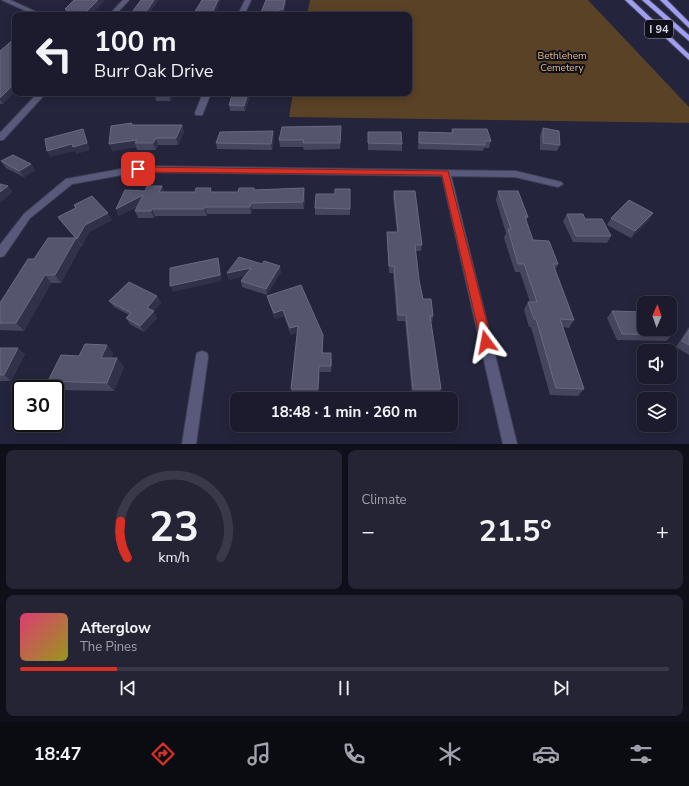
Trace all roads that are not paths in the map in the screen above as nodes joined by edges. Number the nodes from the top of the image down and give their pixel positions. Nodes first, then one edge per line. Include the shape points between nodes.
1 (4, 0) edge
2 (126, 0) edge
3 (248, 0) edge
4 (628, 0) edge
5 (645, 0) edge
6 (663, 0) edge
7 (0, 2) edge
8 (33, 12) edge
9 (115, 12) edge
10 (242, 12) edge
11 (689, 26) edge
12 (689, 39) edge
13 (689, 58) edge
14 (39, 96) edge
15 (206, 96) edge
16 (199, 113) dead end
17 (0, 138) edge
18 (446, 173) junction
19 (558, 184) dead end
20 (0, 253) edge
21 (202, 357) dead end
22 (189, 444) edge
23 (510, 444) edge

1 - 7 street
1 - 8 street
2 - 9 street
3 - 10 street
4 - 13 highway, I 94
5 - 12 highway, I 94
6 - 11 highway
14 - 17 street
15 - 16 street
18 - 19 street via 515,174
18 - 20 street via 138,169 122,171 69,181 28,216
18 - 23 street
21 - 22 street

